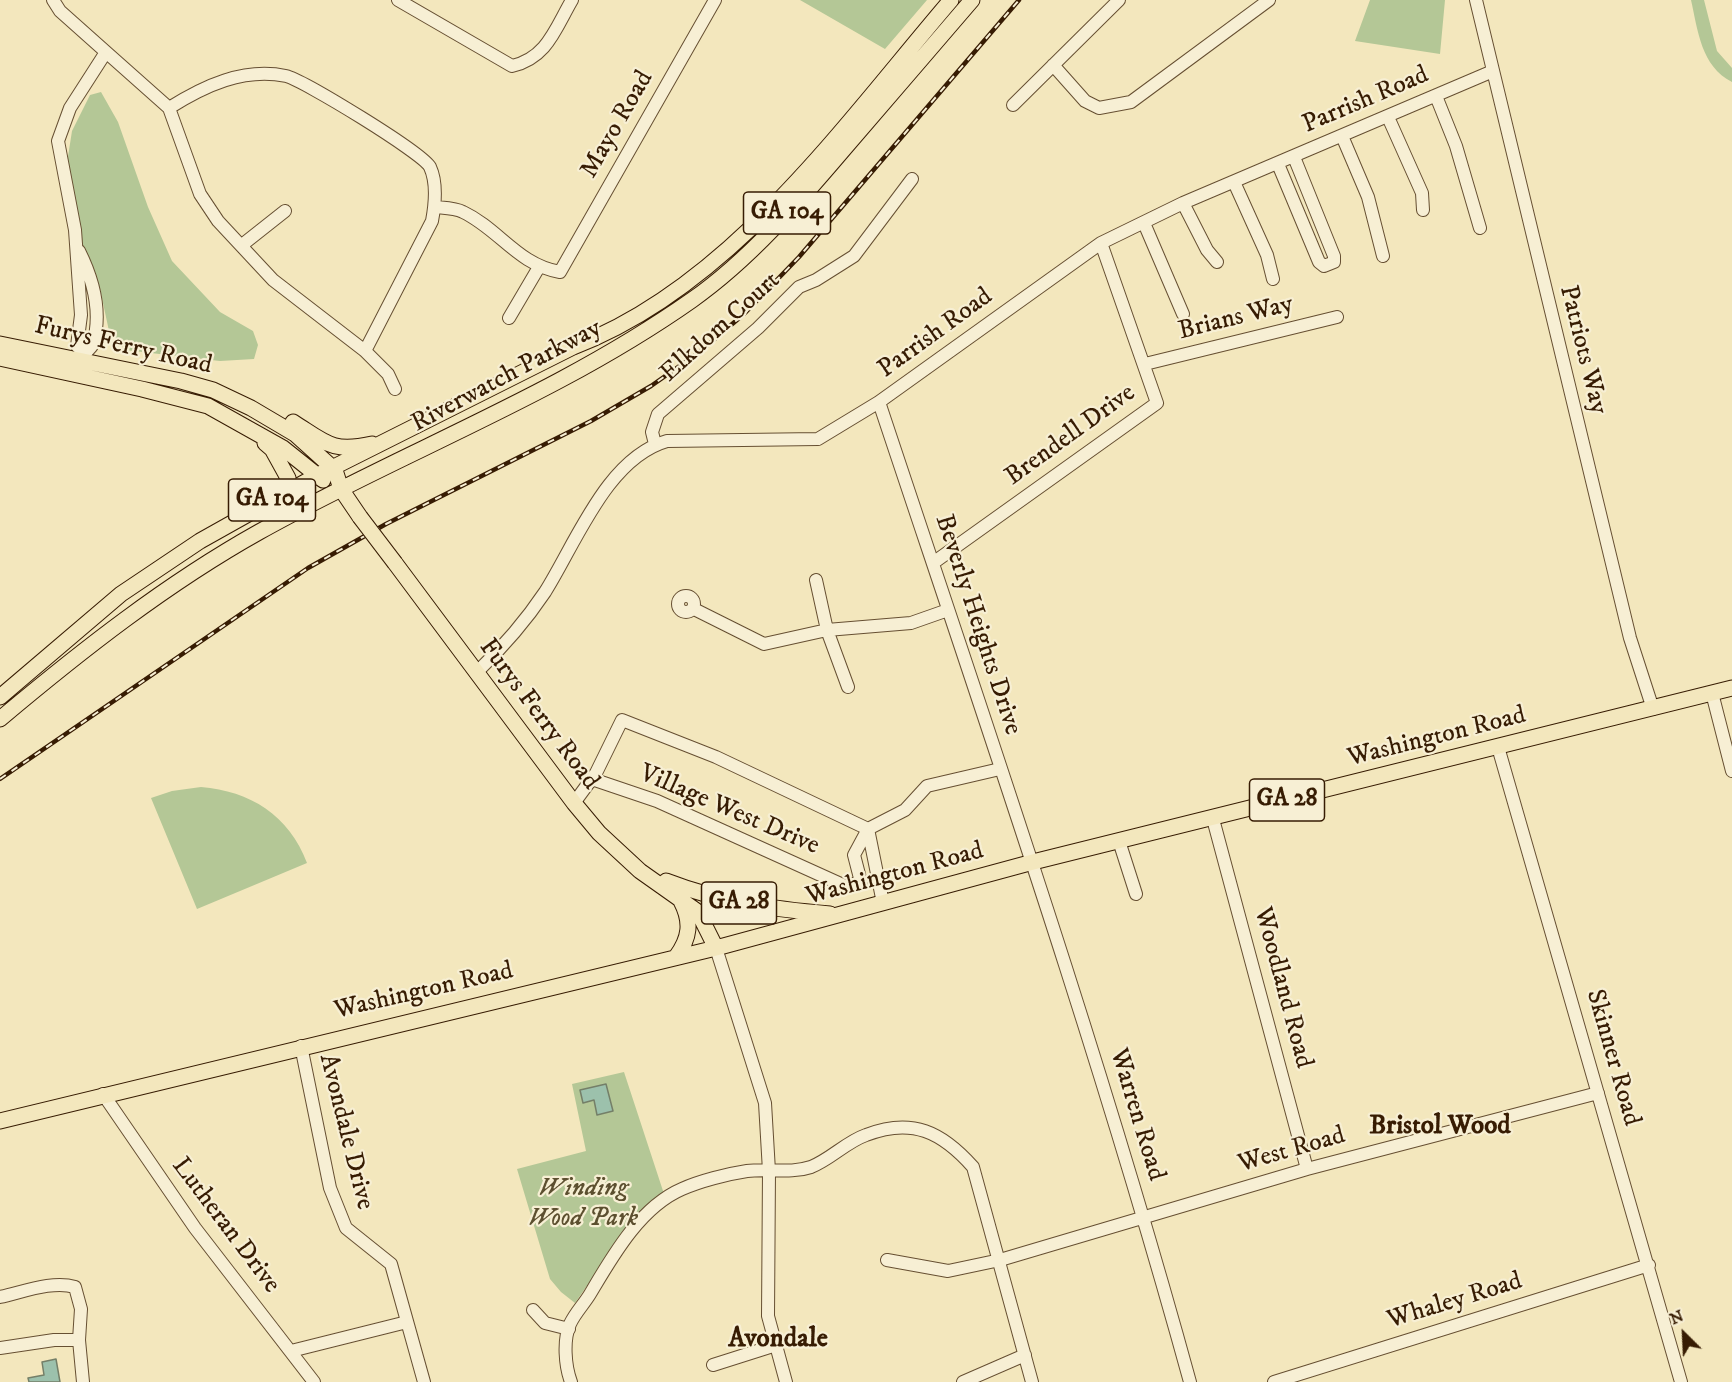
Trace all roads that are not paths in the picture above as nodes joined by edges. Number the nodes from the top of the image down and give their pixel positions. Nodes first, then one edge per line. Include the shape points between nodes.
1 (53, 0) edge
2 (398, 0) edge
3 (572, 0) edge
4 (715, 0) edge
5 (951, 0) edge
6 (972, 0) edge
7 (1119, 0) edge
8 (1269, 0) edge
9 (1476, 0) edge
10 (106, 52) junction
11 (1053, 65) junction
12 (1493, 71) junction
13 (1436, 96) junction
14 (1013, 105) dead end
15 (169, 108) junction
16 (1388, 117) junction
17 (1342, 136) junction
18 (1294, 157) junction
19 (1278, 164) junction
20 (912, 179) dead end
21 (1234, 182) junction
22 (1183, 203) junction
23 (435, 207) junction
24 (1423, 210) dead end
25 (285, 211) dead end
26 (1144, 223) junction
27 (1480, 228) dead end
28 (1101, 243) junction
29 (242, 244) junction
30 (1383, 256) dead end
31 (1217, 262) dead end
32 (539, 267) junction
33 (1273, 279) dead end
34 (1183, 314) dead end
35 (1337, 317) dead end
36 (509, 318) dead end
37 (0, 344) edge
38 (365, 351) junction
39 (84, 356) junction
40 (0, 358) edge
41 (1146, 364) junction
42 (81, 377) junction
43 (395, 389) dead end
44 (879, 402) junction
45 (251, 408) junction
46 (242, 423) junction
47 (396, 438) junction
48 (655, 444) junction
49 (334, 470) junction
50 (316, 476) junction
51 (341, 489) junction
52 (263, 504) junction
53 (933, 563) junction
54 (816, 580) dead end
55 (694, 609) dead end
56 (948, 610) junction
57 (827, 630) junction
58 (476, 673) junction
59 (848, 687) dead end
60 (1732, 688) edge
61 (1712, 693) junction
62 (0, 697) edge
63 (1653, 709) junction
64 (0, 719) edge
65 (1498, 747) junction
66 (1000, 769) junction
67 (1732, 771) edge
68 (592, 779) junction
69 (574, 803) junction
70 (1213, 819) junction
71 (868, 829) junction
72 (1119, 841) junction
73 (1033, 862) junction
74 (640, 871) junction
75 (1136, 894) dead end
76 (680, 898) junction
77 (883, 903) junction
78 (842, 915) junction
79 (716, 948) junction
80 (676, 957) junction
81 (301, 1046) junction
82 (1598, 1093) junction
83 (103, 1094) junction
84 (0, 1121) edge
85 (1307, 1169) junction
86 (769, 1171) junction
87 (1144, 1217) junction
88 (887, 1260) dead end
89 (1000, 1260) junction
90 (1649, 1265) junction
91 (584, 1278) dead end
92 (595, 1286) junction
93 (0, 1297) edge
94 (533, 1310) dead end
95 (407, 1322) junction
96 (569, 1329) junction
97 (79, 1340) junction
98 (776, 1345) junction
99 (0, 1348) edge
100 (291, 1351) junction
101 (1025, 1355) junction
102 (713, 1365) dead end
103 (83, 1382) edge
104 (314, 1382) edge
105 (424, 1382) edge
106 (571, 1382) edge
107 (786, 1382) edge
108 (963, 1382) edge
109 (1032, 1382) edge
110 (1190, 1382) edge
111 (1274, 1382) edge
112 (1681, 1382) edge

1 - 10 street
2 - 3 street via 512,66 528,62 542,52
4 - 32 street, Mayo Road via 560,272
5 - 47 main road, Riverwatch Parkway / GA 104 via 788,191 712,263 607,334 573,347
6 - 51 main road, Riverwatch Parkway / GA 104 via 797,204 693,300 562,381
7 - 11 street
8 - 11 street via 1131,102 1099,108 1085,101
9 - 12 street, Patriots Way
10 - 15 street
10 - 39 street via 70,108 58,141 76,245 89,272 96,312 93,343
11 - 14 street
12 - 13 street, Parrish Road
12 - 63 street, Patriots Way via 1630,638
13 - 16 street, Parrish Road
13 - 27 street via 1456,146
15 - 23 street via 221,80 287,76 418,153 429,166
15 - 29 street via 200,194 218,221
16 - 17 street, Parrish Road
16 - 24 street via 1422,193
17 - 18 street, Parrish Road
17 - 30 street via 1368,197
18 - 19 street, Parrish Road
18 - 19 street via 1334,256 1329,265 1319,262
19 - 21 street, Parrish Road
20 - 48 street, Elkdom Court via 854,255 799,287 758,328 658,414 652,432
21 - 22 street, Parrish Road
21 - 33 street via 1267,255
22 - 26 street, Parrish Road
22 - 31 street
23 - 32 street via 460,210
23 - 38 street via 426,238
25 - 29 street
26 - 28 street, Parrish Road
26 - 34 street
28 - 41 street, Brendell Drive
28 - 44 street, Parrish Road
29 - 38 street via 273,280
32 - 36 street
35 - 41 street, Brians Way
37 - 39 main road, Furys Ferry Road / GA 28
38 - 43 street via 388,374
39 - 42 street
39 - 45 main road, Furys Ferry Road / GA 28 via 213,390
40 - 42 main road, Furys Ferry Road / GA 28
41 - 53 street, Brendell Drive via 1157,403
42 - 46 main road, Furys Ferry Road / GA 28 via 208,406
44 - 48 street, Parrish Road via 818,439
44 - 53 street, Beverly Heights Drive
45 - 47 main road via 272,409 337,448
45 - 49 main road, Furys Ferry Road / GA 28 via 295,434
46 - 50 main road, Furys Ferry Road / GA 28 via 283,448
46 - 52 main road via 272,449 288,478
47 - 49 main road, Riverwatch Parkway / GA 104
48 - 58 street via 628,465 604,492 532,610
49 - 50 main road, Riverwatch Parkway / GA 104
49 - 51 main road, Furys Ferry Road / GA 28
50 - 51 main road, Furys Ferry Road / GA 28
50 - 52 main road, Riverwatch Parkway / GA 104
51 - 58 main road, Furys Ferry Road / GA 28, bridge
51 - 64 main road, Riverwatch Parkway / GA 104 via 187,577 74,658
52 - 62 main road, Riverwatch Parkway / GA 104 via 121,594
53 - 56 street, Beverly Heights Drive
54 - 57 street
55 - 57 street via 764,644
56 - 57 street via 911,623
56 - 66 street, Beverly Heights Drive
57 - 59 street
58 - 69 main road, Furys Ferry Road / GA 28
60 - 61 main road, Washington Road / GA 28
61 - 63 main road, Washington Road / GA 28
61 - 67 street
63 - 65 main road, Washington Road / GA 28
65 - 70 main road, Washington Road / GA 28
65 - 82 street, Skinner Road
66 - 71 street via 927,786 905,810
66 - 73 street, Beverly Heights Drive
68 - 69 street, Village West Drive
68 - 71 street, Village West Drive via 622,720 716,757
68 - 71 street, Village West Drive via 657,801 845,886 861,882 854,855
69 - 74 main road, Furys Ferry Road / GA 28
70 - 72 main road, Washington Road / GA 28
70 - 85 street, Woodland Road
71 - 77 street
72 - 73 main road, Washington Road / GA 28
72 - 75 street
73 - 77 main road, Washington Road / GA 28
73 - 87 street, Warren Road
74 - 76 main road, Furys Ferry Road / GA 28
74 - 78 main road, GA 28 via 703,896 766,908
76 - 79 main road, Furys Ferry Road / GA 28 via 698,912
76 - 80 main road via 690,928
77 - 78 main road, Washington Road / GA 28
78 - 79 main road, Washington Road / GA 28
79 - 80 main road, Washington Road
79 - 86 street via 765,1103
80 - 81 main road, Washington Road
81 - 83 main road, Washington Road
81 - 95 street, Avondale Drive via 330,1188 346,1228 391,1264
82 - 85 street, West Road
82 - 90 street, Skinner Road
83 - 84 main road, Washington Road
83 - 100 street, Lutheran Drive via 195,1228
85 - 87 street, West Road
86 - 89 street via 810,1167 865,1135 896,1128 934,1133 974,1167
86 - 92 street via 747,1171 681,1189 632,1231
86 - 98 street via 768,1316
87 - 89 street, West Road
87 - 110 street, Warren Road
88 - 89 street, West Road via 948,1271
89 - 101 street
90 - 111 street, Whaley Road
90 - 112 street, Skinner Road
91 - 92 street
92 - 96 street
93 - 97 street via 48,1286 75,1287 81,1308
94 - 96 street via 544,1323
95 - 100 street
95 - 105 street, Avondale Drive
96 - 106 street via 566,1360
97 - 99 street
97 - 103 street
98 - 102 street
98 - 107 street
100 - 104 street, Lutheran Drive
101 - 108 street
101 - 109 street

